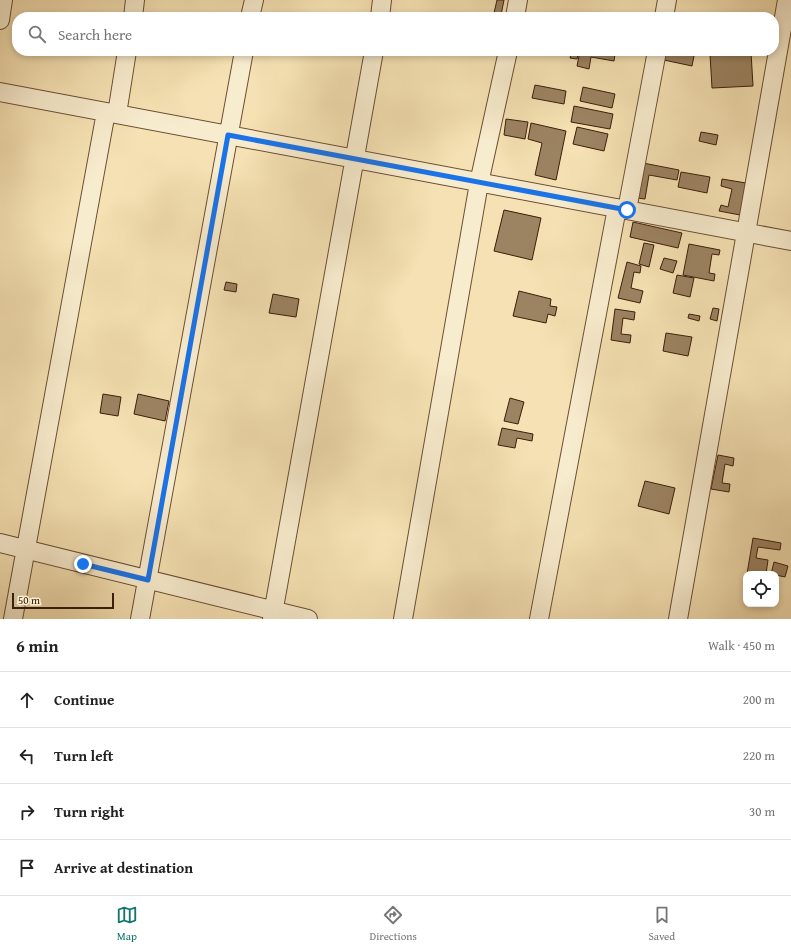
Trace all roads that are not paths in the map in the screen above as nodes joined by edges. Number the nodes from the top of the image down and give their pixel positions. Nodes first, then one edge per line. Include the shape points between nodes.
1 (3, 0) edge
2 (135, 0) edge
3 (254, 0) edge
4 (382, 0) edge
5 (518, 0) edge
6 (667, 0) edge
7 (787, 0) edge
8 (134, 12) edge
9 (251, 12) edge
10 (381, 12) edge
11 (516, 12) edge
12 (665, 12) edge
13 (0, 20) edge
14 (779, 46) edge
15 (126, 56) edge
16 (243, 56) edge
17 (373, 56) edge
18 (507, 56) edge
19 (656, 56) edge
20 (777, 56) edge
21 (0, 92) edge
22 (112, 113) junction
23 (228, 135) junction
24 (356, 159) junction
25 (479, 183) junction
26 (622, 209) junction
27 (747, 232) junction
28 (791, 241) edge
29 (0, 543) edge
30 (25, 549) junction
31 (148, 580) junction
32 (273, 615) edge
33 (13, 619) edge
34 (140, 619) edge
35 (308, 619) edge
36 (402, 619) edge
37 (539, 619) edge
38 (678, 619) edge

1 - 13 street
2 - 8 street
3 - 9 street
4 - 10 street
5 - 11 street
6 - 12 street
7 - 14 street
15 - 22 street
16 - 23 street
17 - 24 street
18 - 25 street
19 - 26 street
20 - 27 street
21 - 22 street
22 - 23 street
22 - 30 street
23 - 24 street
23 - 31 street
24 - 25 street
24 - 32 street
25 - 26 street
25 - 36 street
26 - 27 street
26 - 37 street
27 - 28 street
27 - 38 street
29 - 30 street
30 - 31 street
30 - 33 street
31 - 32 street
31 - 34 street
32 - 35 street

